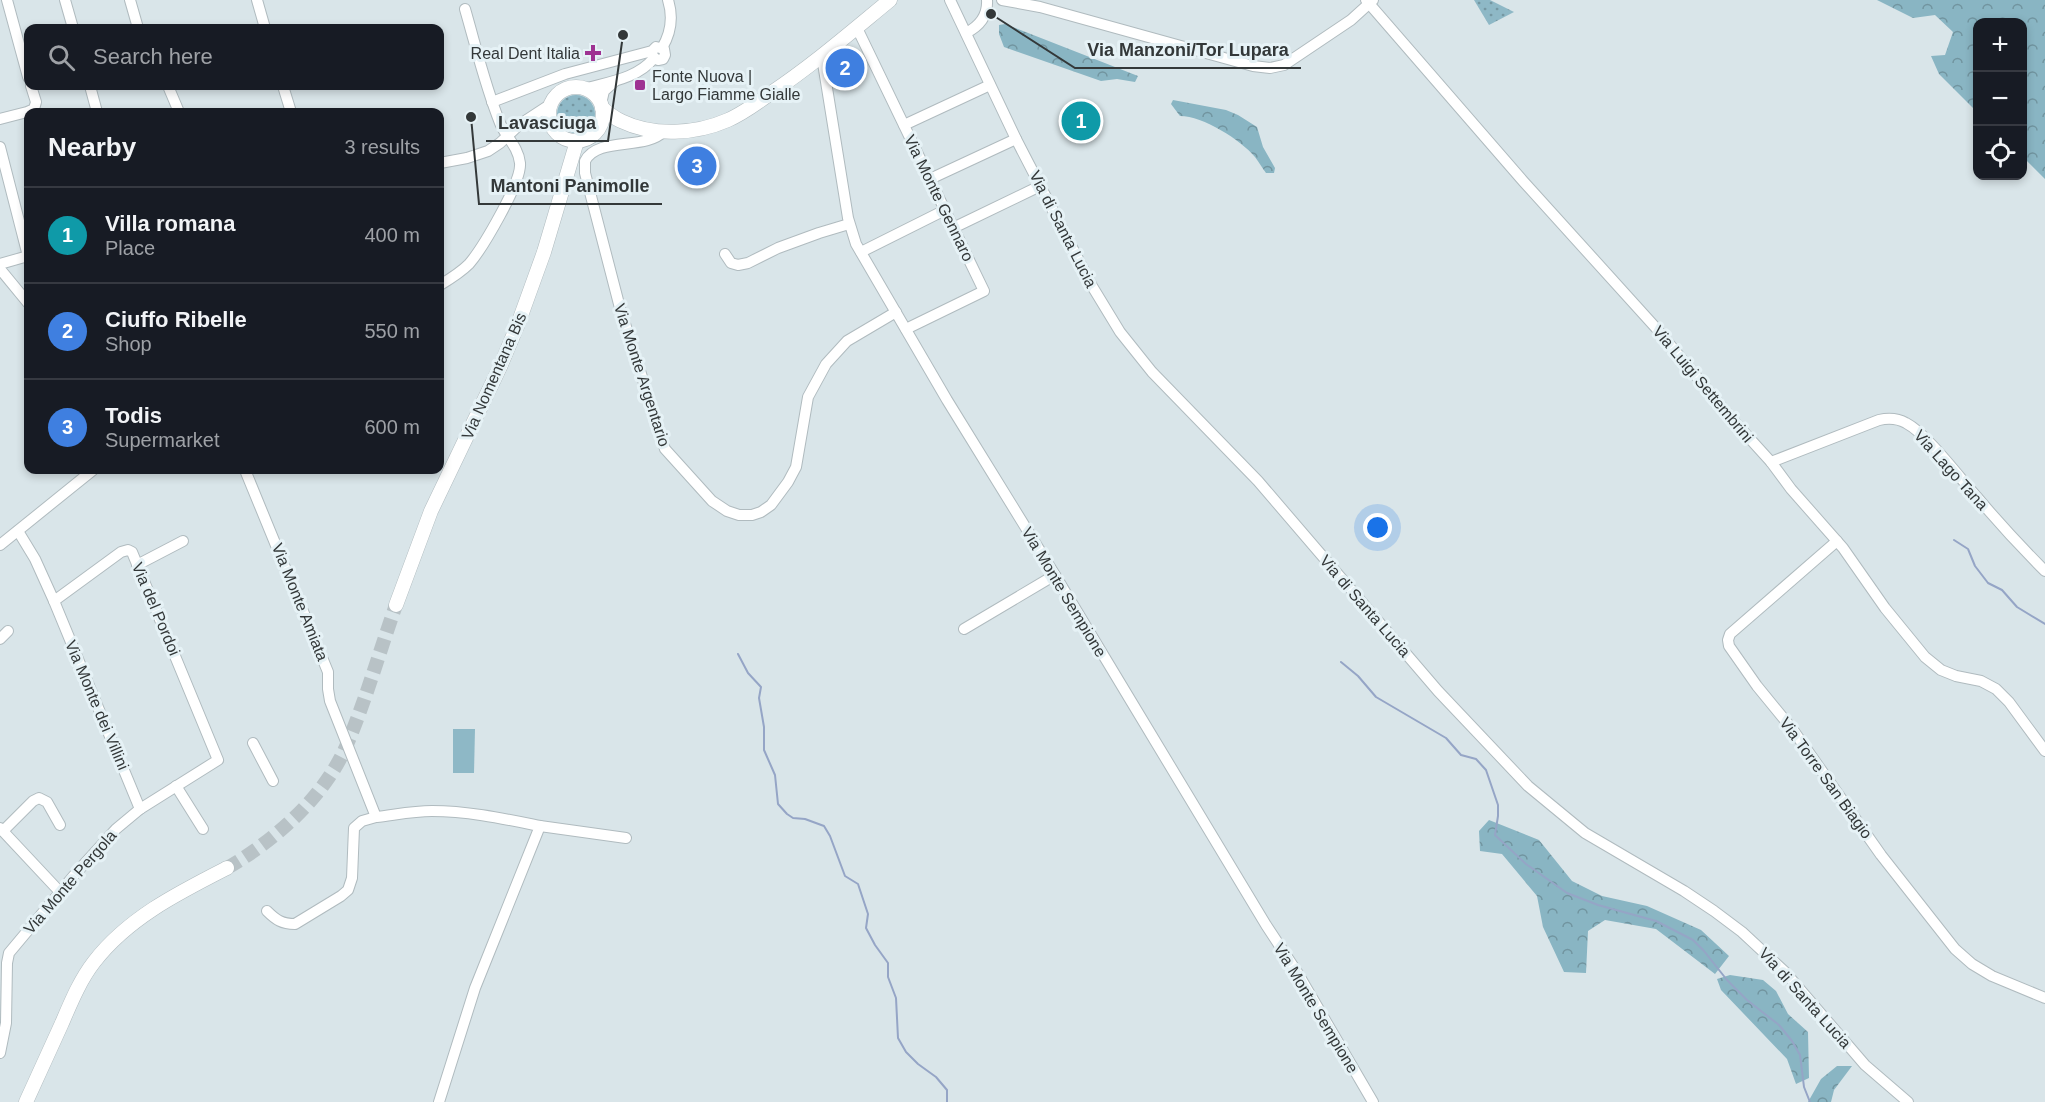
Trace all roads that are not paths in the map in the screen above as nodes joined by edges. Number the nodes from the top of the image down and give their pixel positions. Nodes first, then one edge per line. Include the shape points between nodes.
1 (7, 0) edge
2 (65, 0) edge
3 (130, 0) edge
4 (257, 0) edge
5 (668, 0) edge
6 (890, 0) edge
7 (950, 0) edge
8 (987, 0) edge
9 (1002, 0) edge
10 (1370, 1) edge
11 (465, 9) dead end
12 (73, 24) edge
13 (137, 24) edge
14 (264, 24) edge
15 (856, 28) junction
16 (966, 33) junction
17 (656, 53) junction
18 (822, 57) junction
19 (24, 62) edge
20 (614, 82) junction
21 (990, 85) junction
22 (584, 88) junction
23 (32, 90) edge
24 (91, 90) edge
25 (170, 90) edge
26 (284, 90) edge
27 (492, 102) junction
28 (551, 104) junction
29 (602, 106) junction
30 (34, 108) edge
31 (96, 108) edge
32 (177, 108) edge
33 (290, 108) edge
34 (24, 113) edge
35 (0, 119) edge
36 (527, 120) junction
37 (632, 125) junction
38 (904, 125) junction
39 (552, 126) junction
40 (664, 131) junction
41 (597, 132) junction
42 (509, 135) junction
43 (1016, 139) junction
44 (577, 141) junction
45 (0, 147) edge
46 (444, 162) edge
47 (930, 179) junction
48 (1040, 186) junction
49 (945, 210) junction
50 (849, 224) junction
51 (953, 228) junction
52 (24, 240) edge
53 (861, 252) junction
54 (725, 254) dead end
55 (24, 257) edge
56 (0, 264) edge
57 (0, 269) edge
58 (444, 282) edge
59 (24, 298) edge
60 (896, 312) junction
61 (906, 329) junction
62 (1771, 462) junction
63 (88, 474) edge
64 (247, 474) edge
65 (18, 531) junction
66 (183, 541) dead end
67 (1837, 541) junction
68 (0, 546) edge
69 (137, 565) junction
70 (2045, 571) edge
71 (1054, 575) junction
72 (54, 601) junction
73 (396, 605) tunnel mouth
74 (964, 629) dead end
75 (253, 743) dead end
76 (2045, 751) edge
77 (218, 760) joint
78 (273, 781) dead end
79 (176, 786) junction
80 (140, 809) junction
81 (376, 817) junction
82 (60, 825) dead end
83 (540, 826) junction
84 (2, 829) edge
85 (203, 829) dead end
86 (626, 838) dead end
87 (227, 868) tunnel mouth
88 (60, 892) junction
89 (267, 911) dead end
90 (5, 951) edge
91 (2045, 998) edge
92 (0, 1053) edge
93 (26, 1102) edge
94 (439, 1102) edge
95 (1373, 1102) edge
96 (1908, 1102) edge

1 - 19 street
2 - 12 street
3 - 13 street
4 - 14 street
5 - 17 street via 668,37
6 - 15 main road
7 - 16 street, Via di Santa Lucia
8 - 16 street via 986,14
9 - 10 street via 1270,68 1297,57 1351,20
10 - 62 street, Via Luigi Settembrini
11 - 27 street
15 - 18 main road
15 - 38 street, Via Monte Gennaro
16 - 21 street, Via di Santa Lucia
17 - 20 street via 642,69
17 - 27 street via 569,72
18 - 40 main road via 729,120 692,130
18 - 50 street, Via Monte Sempione
20 - 22 street
20 - 29 street via 604,91
21 - 38 street
21 - 43 street, Via di Santa Lucia
22 - 28 main road via 565,90
22 - 29 main road
23 - 30 street
24 - 31 street
25 - 32 street
26 - 33 street
27 - 42 street
28 - 36 street
28 - 39 main road
29 - 37 main road via 619,121
29 - 41 main road
34 - 35 street
36 - 39 street
36 - 42 street
37 - 40 main road
37 - 41 main road via 606,127
38 - 47 street, Via Monte Gennaro
39 - 44 main road via 563,137
40 - 60 street, Via Monte Argentario via 654,139 592,152 585,161 585,173 620,308 665,449 714,503 729,512 746,515 771,505 796,467 808,397 826,364 847,341
41 - 44 main road
42 - 46 street via 481,154
42 - 58 street via 520,167 512,192 474,257
43 - 47 street
43 - 48 street, Via di Santa Lucia
44 - 73 main road, Via Nomentana Bis via 518,324 431,511
45 - 52 street
47 - 49 street, Via Monte Gennaro
48 - 51 street
48 - 96 street, Via di Santa Lucia via 1098,296 1135,352 1258,481 1500,758 1576,827 1704,904 1755,943 1865,1065
49 - 51 street, Via Monte Gennaro
49 - 53 street
50 - 53 street, Via Monte Sempione
50 - 54 street via 778,248 745,264 731,263
51 - 61 street, Via Monte Gennaro via 984,291
53 - 60 street, Via Monte Sempione
55 - 56 street
57 - 59 street
60 - 61 street, Via Monte Sempione
61 - 71 street, Via Monte Sempione
62 - 67 street, Via Luigi Settembrini
62 - 70 street, Via Lago Tana via 1879,420 1901,420 1950,465
63 - 65 street
64 - 81 street, Via Monte Amiata via 328,672 330,702
65 - 68 street
65 - 72 street
66 - 69 street
67 - 76 street, Via Luigi Settembrini via 1924,657 1941,670 1996,689
67 - 91 street, Via Torre San Biagio via 1730,634 1729,646 1881,855 1955,949 1992,976
69 - 72 street, Via del Pordoi via 132,552 123,551
69 - 77 street, Via del Pordoi
71 - 74 street
71 - 95 street, Via Monte Sempione
72 - 80 street, Via Monte dei Villini
75 - 78 street
77 - 79 street, Via Monte Pergola
79 - 80 street, Via Monte Pergola
79 - 85 street
80 - 88 street, Via Monte Pergola via 116,829
81 - 83 street via 440,811
81 - 89 street via 362,820 354,828 352,878 345,893 295,924 276,921
82 - 84 street via 46,801 39,798
83 - 86 street
83 - 94 street via 474,988
84 - 88 street
87 - 93 main road via 145,914 99,956 71,1001
88 - 90 street, Via Monte Pergola
90 - 92 street, Via Monte Pergola via 6,1023

